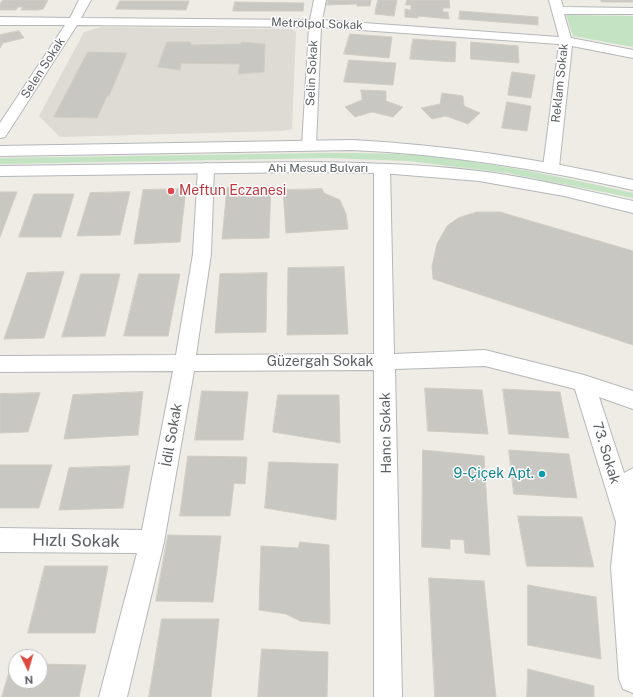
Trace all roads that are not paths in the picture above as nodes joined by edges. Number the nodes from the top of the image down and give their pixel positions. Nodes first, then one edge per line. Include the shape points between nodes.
1 (85, 0) edge
2 (320, 0) edge
3 (556, 5) edge
4 (633, 11) edge
5 (0, 21) edge
6 (74, 21) junction
7 (315, 23) junction
8 (566, 41) junction
9 (633, 54) edge
10 (0, 134) edge
11 (309, 146) junction
12 (0, 152) edge
13 (551, 167) junction
14 (206, 168) junction
15 (382, 168) junction
16 (0, 171) edge
17 (633, 185) edge
18 (633, 206) edge
19 (385, 362) junction
20 (185, 363) junction
21 (0, 364) edge
22 (584, 383) junction
23 (633, 400) edge
24 (633, 478) edge
25 (628, 523) junction
26 (0, 540) edge
27 (152, 542) junction
28 (629, 569) edge
29 (633, 679) edge
30 (113, 697) edge
31 (388, 697) edge

1 - 6 street, Selen Sokak
2 - 7 street, Selin Sokak
3 - 4 street
3 - 8 street, Reklam Sokak
5 - 6 street, Metrolpol Sokak
6 - 7 street, Metrolpol Sokak
6 - 10 street, Selen Sokak
7 - 8 street, Metrolpol Sokak
7 - 11 street, Selin Sokak
8 - 9 street, Metrolpol Sokak
8 - 13 street, Reklam Sokak
11 - 12 main road, Ahi Mesud Bulvarı
11 - 13 main road, Ahi Mesud Bulvarı via 352,145 432,149
13 - 17 main road, Ahi Mesud Bulvarı
14 - 15 main road, Ahi Mesud Bulvarı
14 - 16 main road, Ahi Mesud Bulvarı
14 - 20 street, İdil Sokak via 202,254
15 - 18 main road, Ahi Mesud Bulvarı via 479,176
15 - 19 street, Hancı Sokak
19 - 20 street, Güzergah Sokak
19 - 22 street, Güzergah Sokak via 485,358
19 - 31 street, Hancı Sokak
20 - 21 street, Güzergah Sokak
20 - 27 street, İdil Sokak
22 - 23 street, Güzergah Sokak
22 - 25 street, 73. Sokak
24 - 25 street, 73. Sokak
25 - 28 street, 73. Sokak
26 - 27 street, Hızlı Sokak
27 - 30 street, İdil Sokak
28 - 29 street, 73. Sokak

